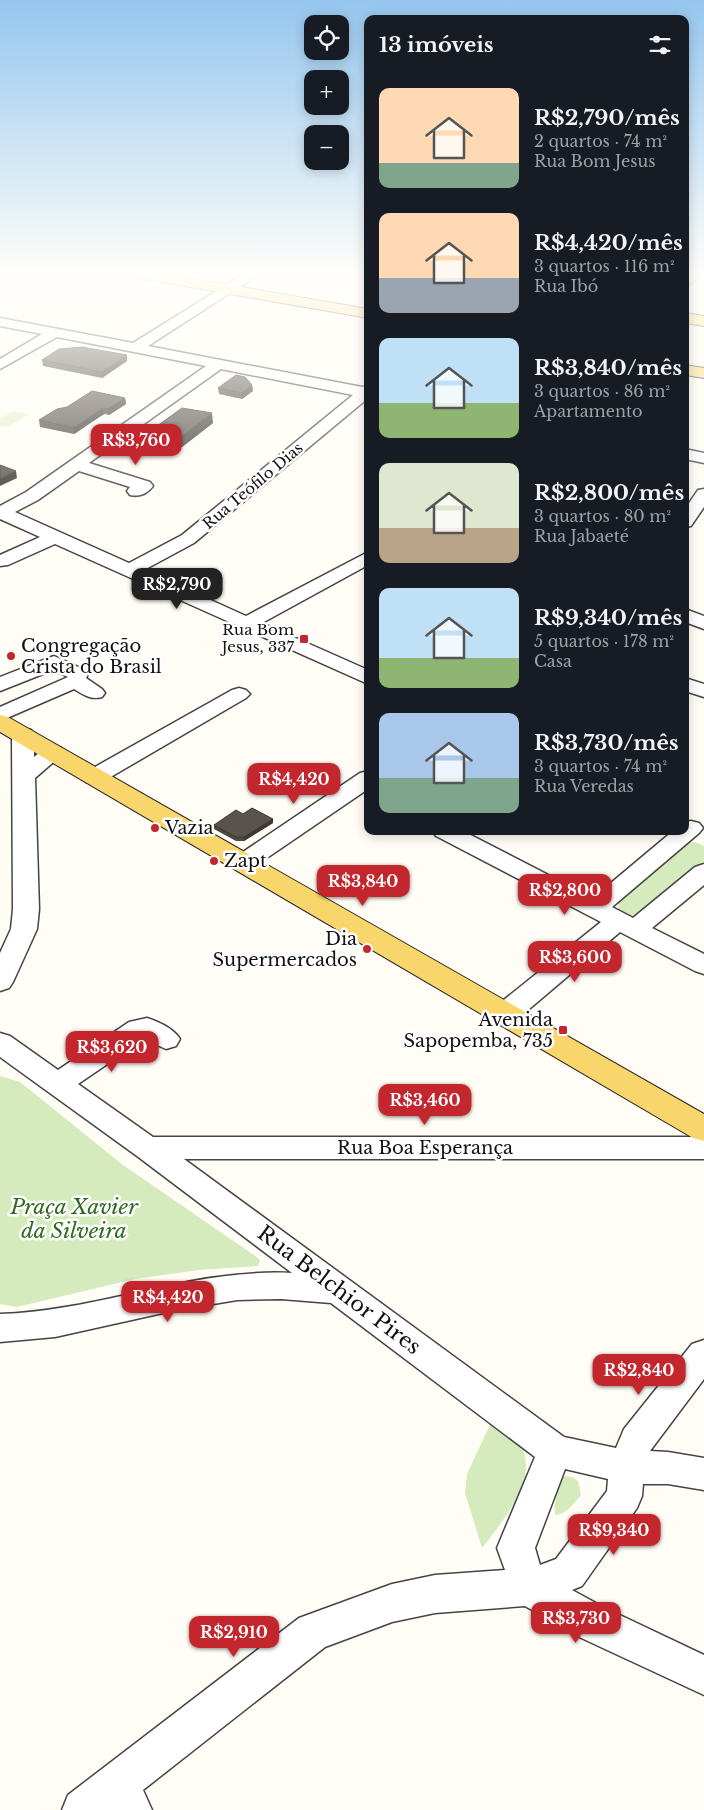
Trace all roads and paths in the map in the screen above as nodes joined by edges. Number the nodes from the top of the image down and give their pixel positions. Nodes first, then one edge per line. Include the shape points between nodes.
1 (13, 357) edge
2 (185, 357) edge
3 (219, 364) junction
4 (0, 365) edge
5 (689, 371) edge
6 (704, 373) edge
7 (364, 391) edge
8 (364, 394) edge
9 (689, 455) edge
10 (704, 458) edge
11 (76, 464) junction
12 (136, 491) dead end
13 (704, 494) edge
14 (0, 512) edge
15 (689, 516) edge
16 (55, 537) junction
17 (364, 559) edge
18 (1, 561) edge
19 (130, 570) junction
20 (247, 623) junction
21 (78, 674) dead end
22 (364, 676) edge
23 (0, 685) edge
24 (689, 685) edge
25 (704, 691) edge
26 (96, 693) dead end
27 (239, 694) dead end
28 (0, 715) edge
29 (11, 729) edge
30 (53, 753) junction
31 (24, 776) junction
32 (94, 777) junction
33 (364, 786) edge
34 (452, 835) edge
35 (686, 835) edge
36 (243, 863) junction
37 (704, 872) edge
38 (595, 909) junction
39 (626, 925) junction
40 (704, 965) edge
41 (0, 982) edge
42 (505, 1014) junction
43 (166, 1039) dead end
44 (0, 1043) edge
45 (57, 1084) junction
46 (704, 1129) edge
47 (147, 1148) junction
48 (704, 1148) edge
49 (340, 1290) junction
50 (0, 1328) edge
51 (704, 1354) edge
52 (555, 1451) junction
53 (627, 1467) junction
54 (704, 1474) edge
55 (529, 1587) junction
56 (704, 1675) edge
57 (123, 1797) edge
58 (83, 1810) edge

1 - 4 street
2 - 3 street
3 - 7 street
3 - 11 street
5 - 6 main road
8 - 19 street, Rua Teófilo Dias via 188,539
9 - 10 street
11 - 12 street via 144,486
11 - 14 street via 23,502
13 - 15 street
14 - 16 street
16 - 18 street
16 - 19 street
17 - 20 street
19 - 20 street
20 - 22 street
21 - 23 street via 54,662
24 - 25 street
26 - 28 street via 72,682
27 - 32 street
29 - 30 main road
29 - 31 street
30 - 31 street
30 - 32 main road
31 - 41 street via 24,929
32 - 36 main road
33 - 36 street
34 - 38 street
35 - 38 street
36 - 42 main road
37 - 39 street
38 - 39 street
39 - 40 street
39 - 42 street
42 - 46 main road
43 - 45 street via 147,1028 139,1029
44 - 45 street, Rua Belchior Pires
45 - 47 street, Rua Belchior Pires
47 - 48 street, Rua Boa Esperança
47 - 49 street, Rua Belchior Pires
49 - 50 street via 268,1285 224,1288 73,1321
49 - 52 street, Rua Belchior Pires
51 - 53 street via 636,1440
52 - 53 street, Rua Belchior Pires
52 - 55 street via 516,1548
53 - 54 street, Rua Belchior Pires via 668,1468
53 - 55 street via 624,1496 569,1573
55 - 56 street via 591,1622
55 - 57 street via 435,1594 392,1603 313,1632
57 - 58 street

